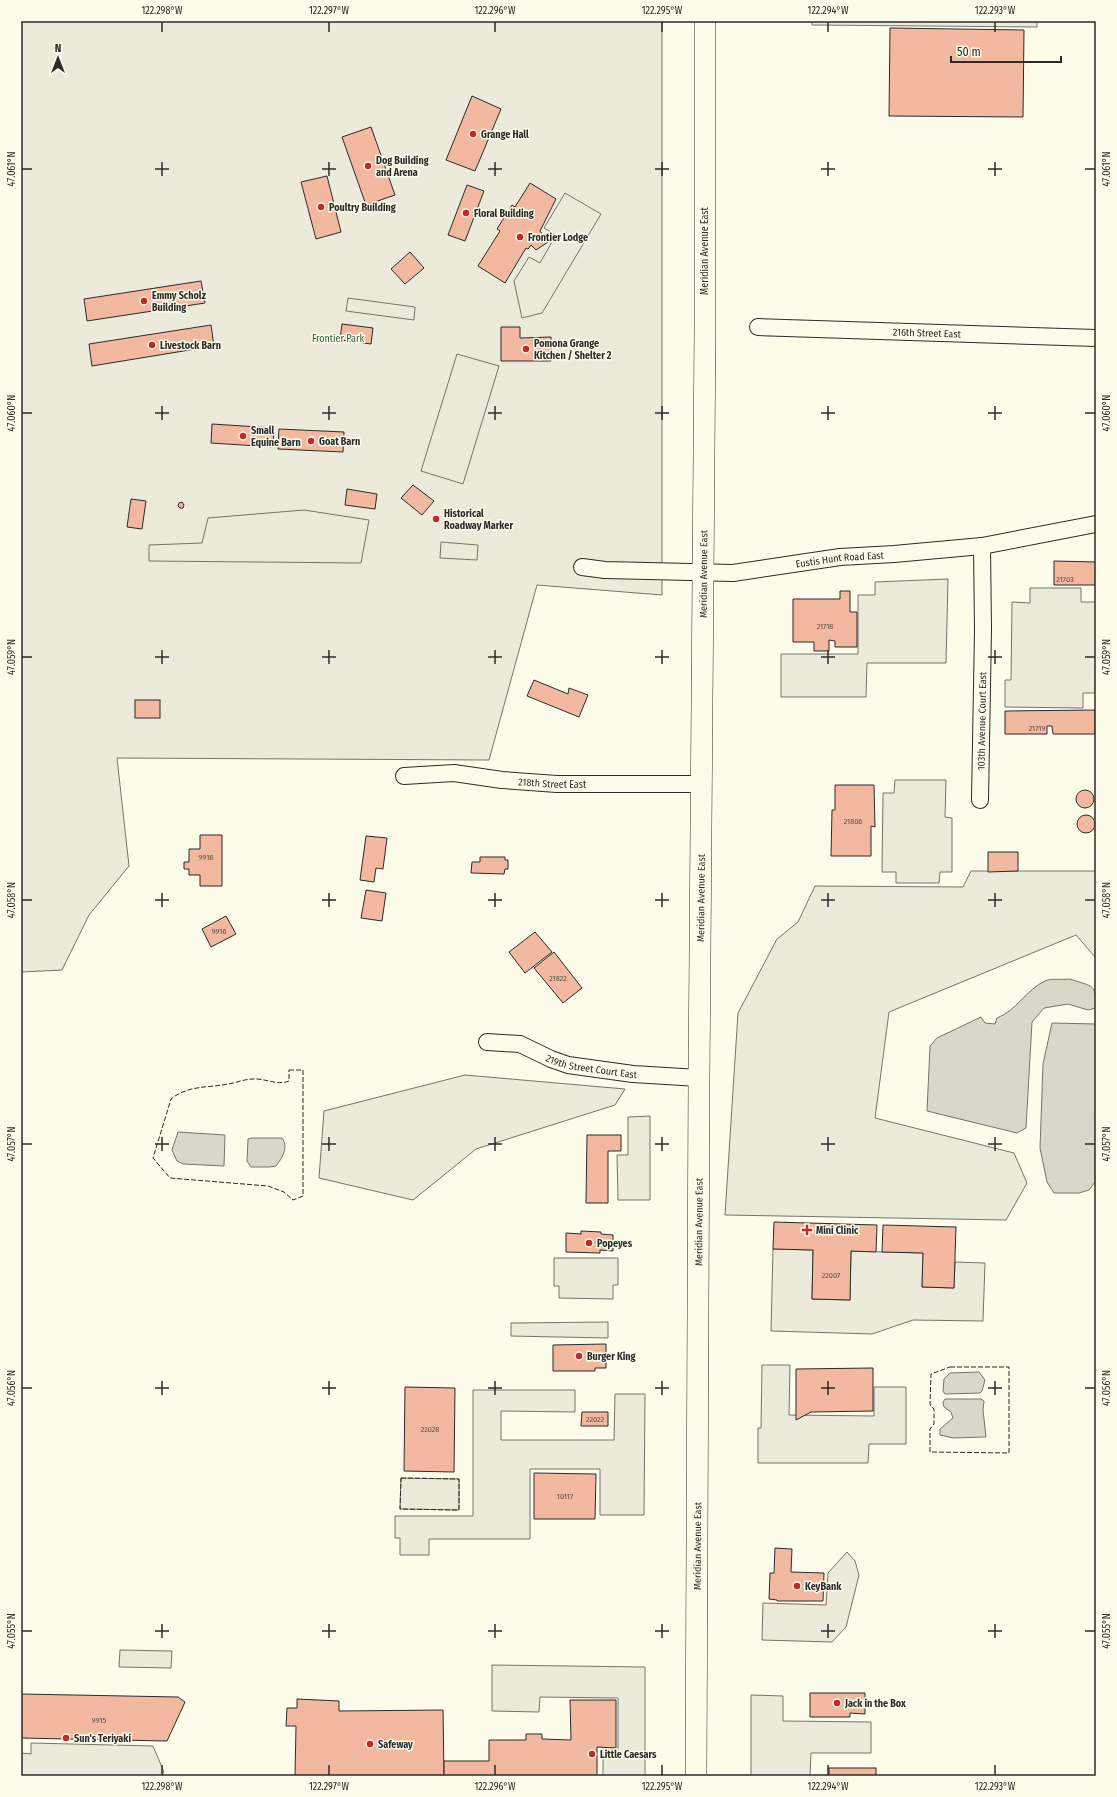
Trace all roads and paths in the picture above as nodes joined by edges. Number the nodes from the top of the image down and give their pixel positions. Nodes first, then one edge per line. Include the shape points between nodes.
1 (704, 21) edge
2 (758, 327) dead end
3 (1096, 338) edge
4 (1096, 524) edge
5 (982, 546) junction
6 (582, 568) dead end
7 (703, 573) junction
8 (404, 776) dead end
9 (701, 784) junction
10 (980, 800) dead end
11 (487, 1042) dead end
12 (699, 1078) junction
13 (696, 1776) edge

1 - 7 main road, Meridian Avenue East
2 - 3 street, 216th Street East
4 - 5 street, Eustis Hunt Road East
5 - 7 street, Eustis Hunt Road East via 840,557 754,570
5 - 10 street, 103th Avenue Court East
6 - 7 street, Eustis Hunt Road East
7 - 9 main road, Meridian Avenue East
8 - 9 street, 218th Street East via 446,773 557,784
9 - 12 main road, Meridian Avenue East
11 - 12 street, 219th Street Court East via 520,1044 568,1065
12 - 13 main road, Meridian Avenue East

